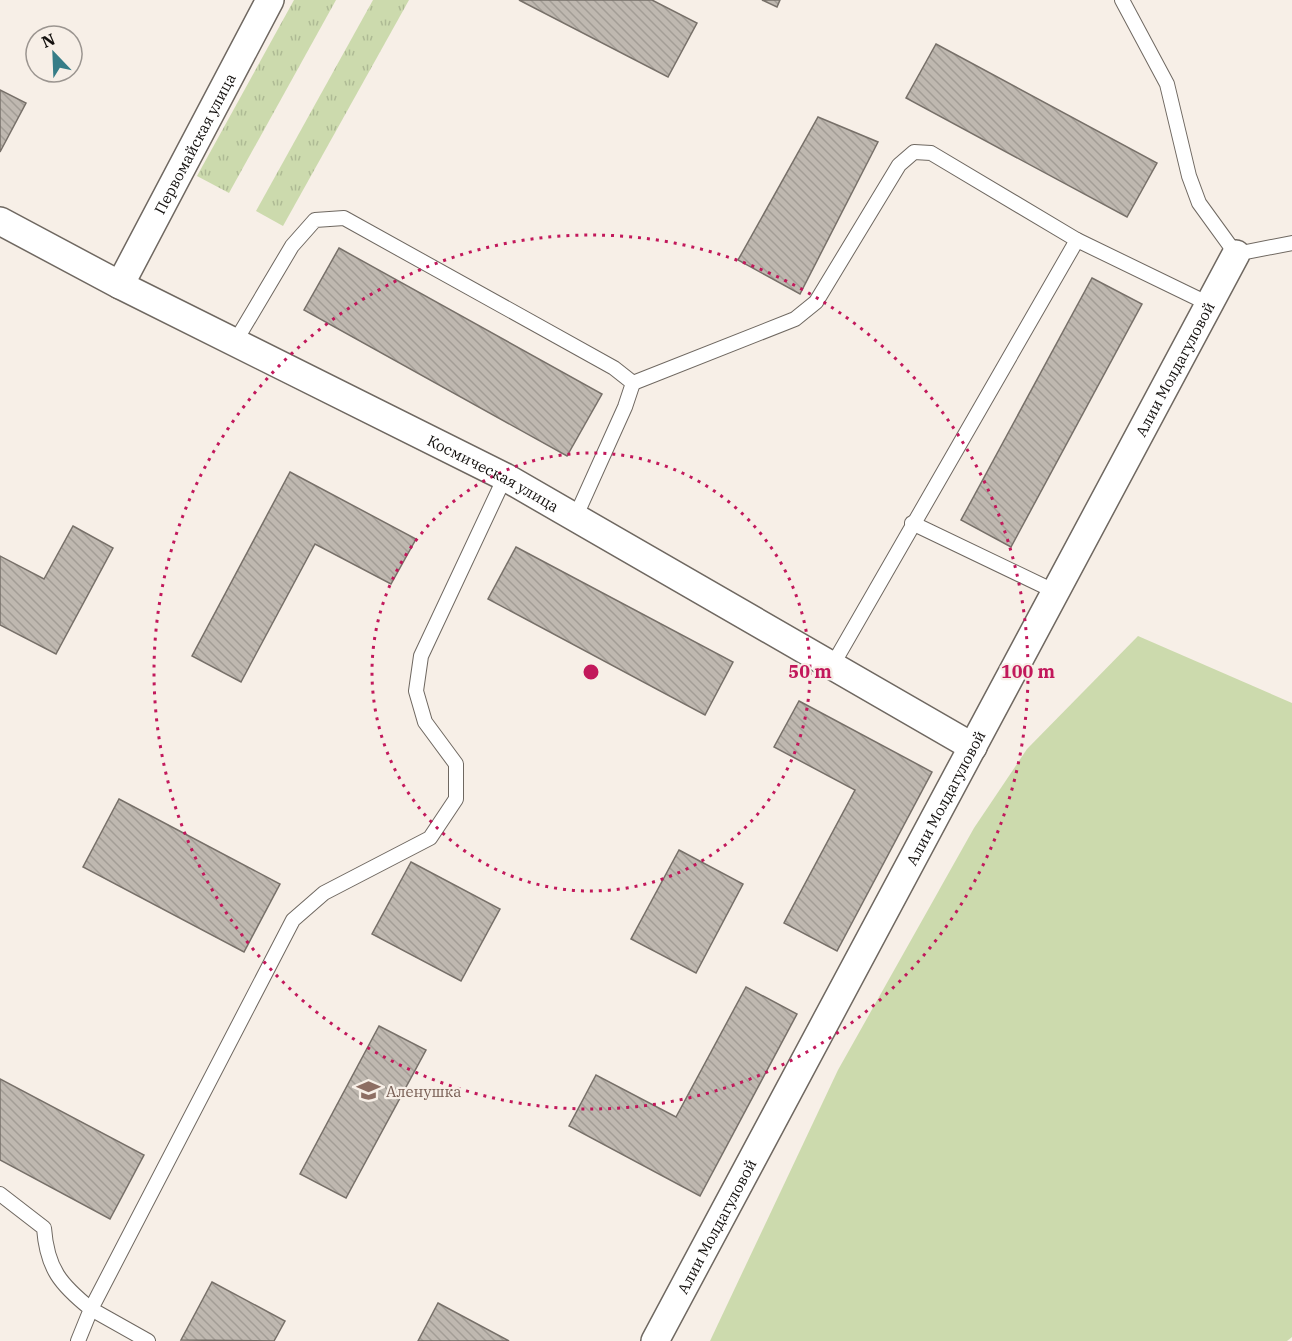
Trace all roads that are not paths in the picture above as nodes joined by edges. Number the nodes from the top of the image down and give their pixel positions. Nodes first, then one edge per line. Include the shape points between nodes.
1 (270, 0) edge
2 (1122, 0) edge
3 (0, 221) edge
4 (1077, 240) junction
5 (1292, 243) edge
6 (1236, 254) junction
7 (120, 285) junction
8 (1209, 304) junction
9 (235, 342) junction
10 (633, 383) junction
11 (505, 477) junction
12 (575, 518) junction
13 (912, 523) junction
14 (1056, 592) junction
15 (832, 666) junction
16 (973, 747) junction
17 (0, 1194) edge
18 (91, 1309) junction
19 (78, 1341) edge
20 (148, 1341) edge
21 (655, 1341) edge

1 - 7 street, Первомайская улица
2 - 6 lane via 1167,84 1199,203
3 - 7 street, Космическая улица
4 - 8 lane
4 - 10 lane via 931,153 914,152 900,165 816,302 806,312
4 - 13 lane
5 - 6 lane
6 - 8 street, Алии Молдагуловой
7 - 9 street, Космическая улица
8 - 14 street, Алии Молдагуловой
9 - 10 lane via 292,246 315,220 344,218 614,368
9 - 11 street, Космическая улица
10 - 12 lane
11 - 12 street, Космическая улица
11 - 18 lane via 421,656 416,691 425,722 456,764 456,799 430,838 324,893 293,920
12 - 15 street, Космическая улица
13 - 14 lane
13 - 15 lane
14 - 16 street, Алии Молдагуловой
15 - 16 street, Космическая улица
16 - 21 street, Алии Молдагуловой
17 - 18 lane via 44,1228 46,1251 61,1284
18 - 19 lane
18 - 20 lane

